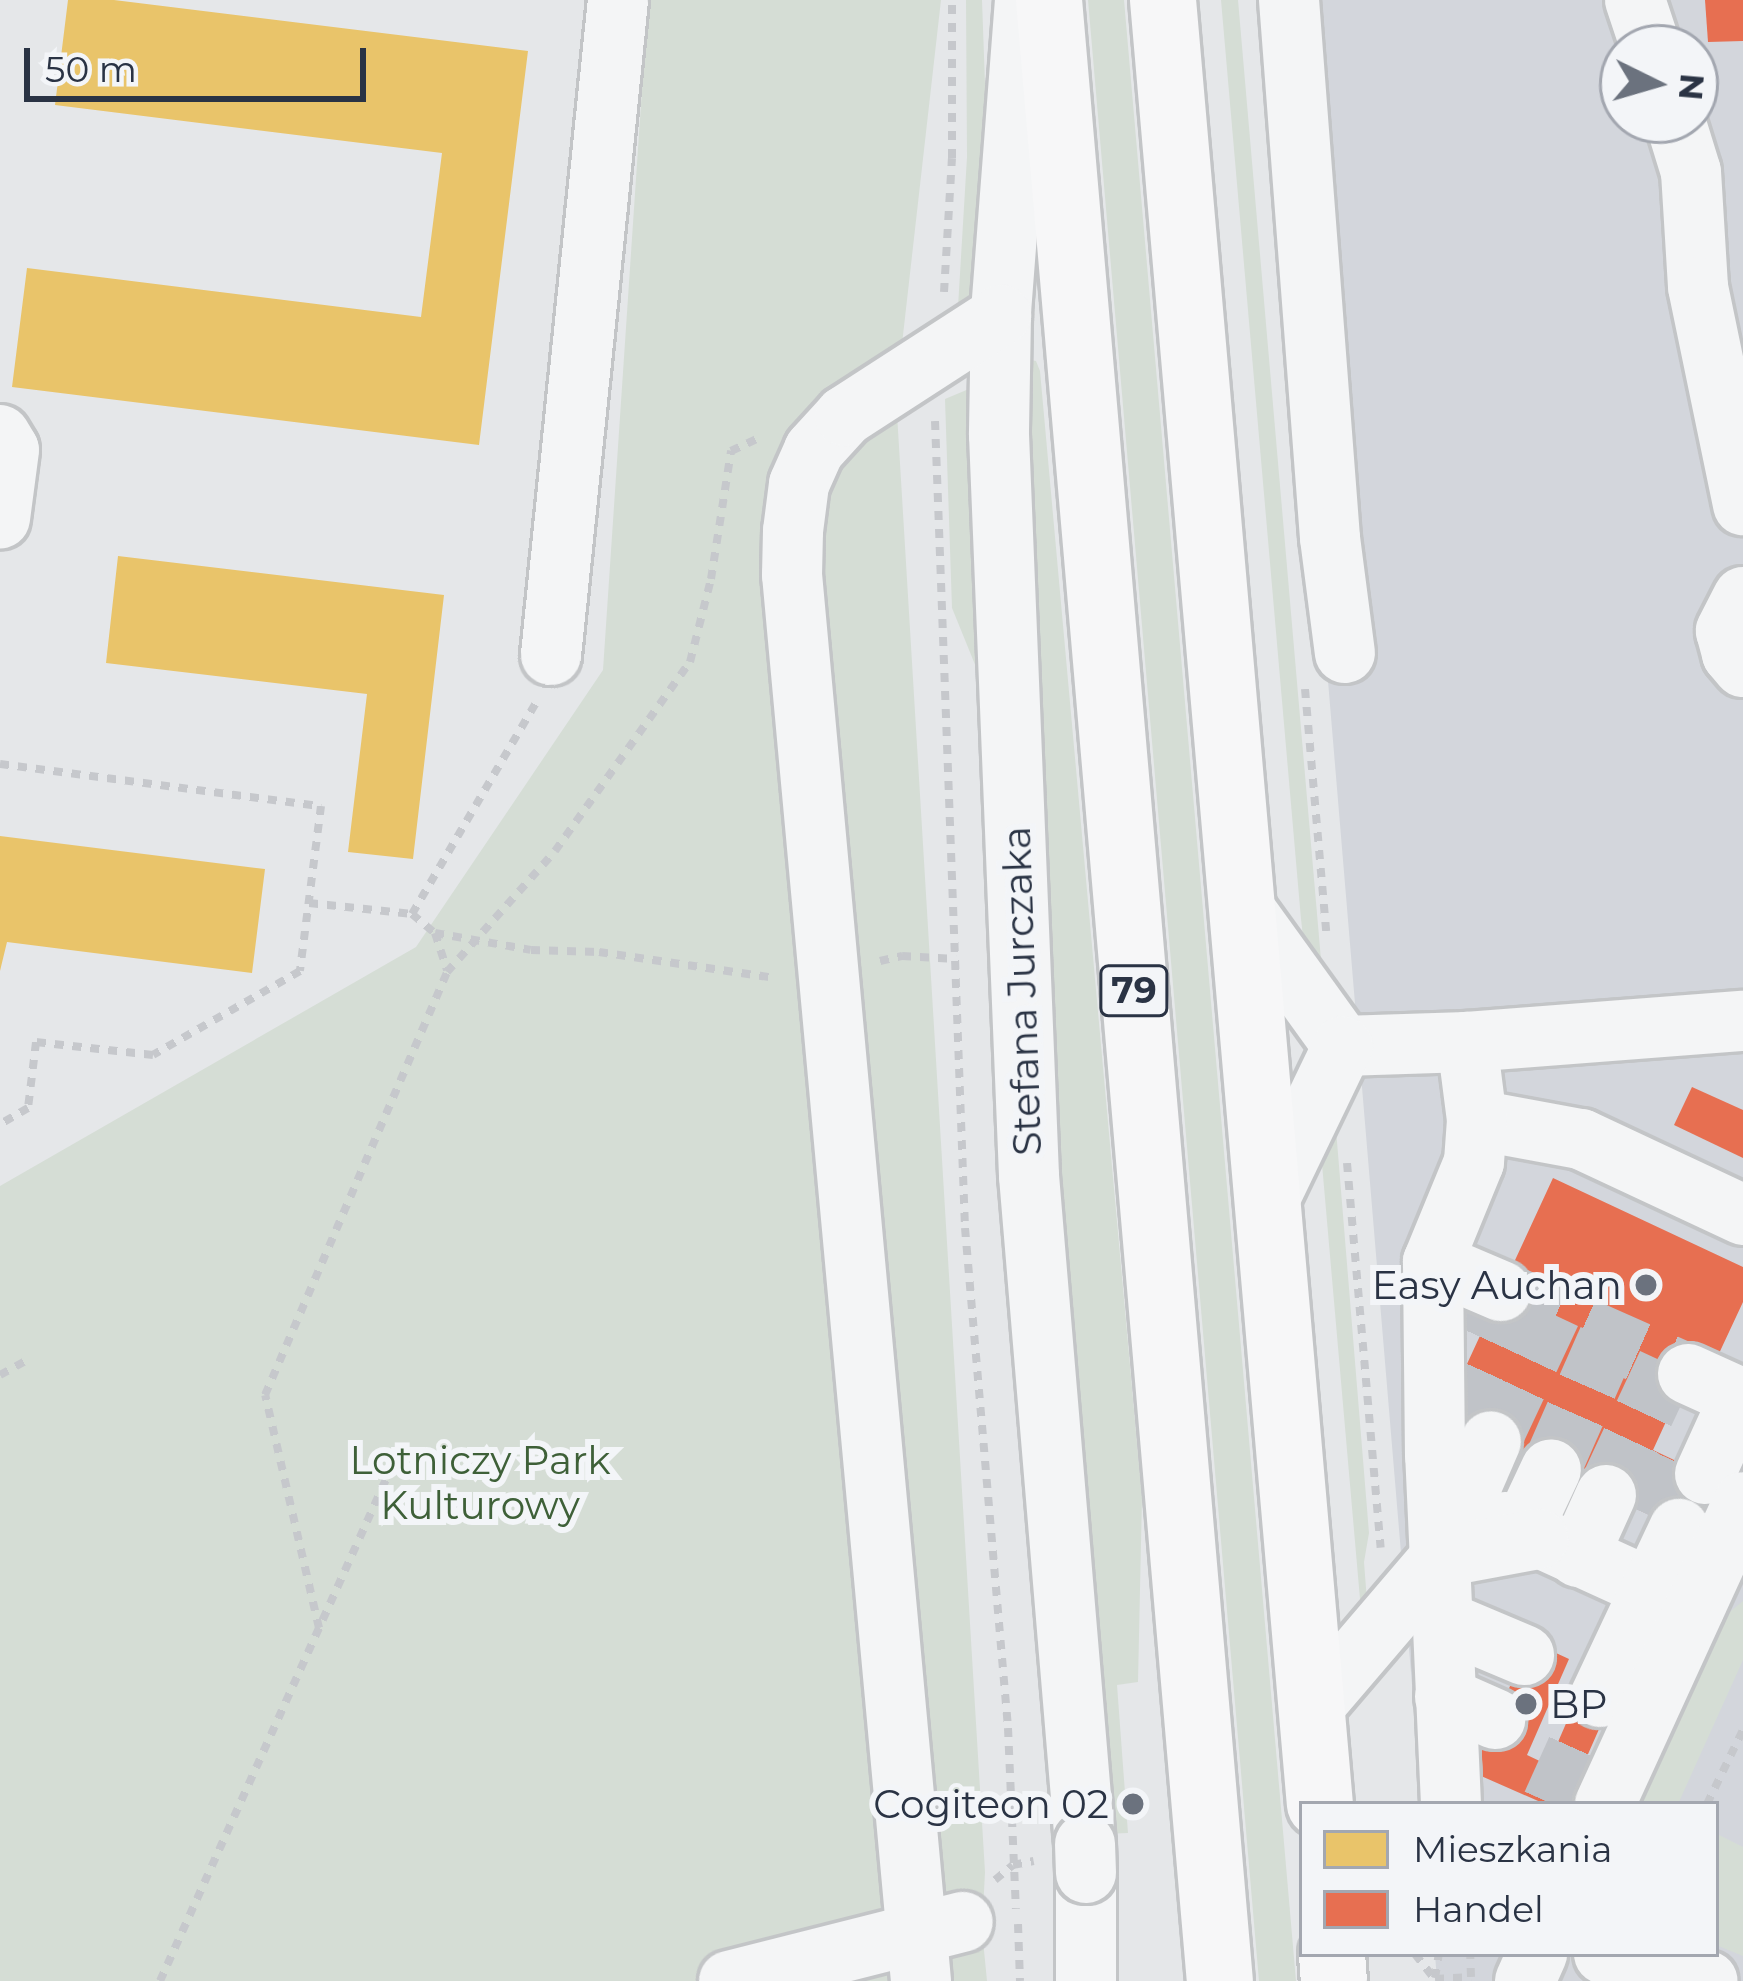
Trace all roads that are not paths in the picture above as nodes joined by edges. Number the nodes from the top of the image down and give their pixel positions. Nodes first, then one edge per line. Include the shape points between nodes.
1 (608, 0) edge
2 (1025, 0) edge
3 (1049, 0) edge
4 (1162, 0) edge
5 (1289, 0) edge
6 (618, 1) edge
7 (1682, 144) edge
8 (1000, 315) junction
9 (0, 435) edge
10 (1743, 505) edge
11 (0, 518) edge
12 (1743, 597) edge
13 (1346, 653) dead end
14 (550, 655) road end
15 (1743, 667) edge
16 (1242, 906) junction
17 (1743, 1021) edge
18 (1467, 1042) junction
19 (1343, 1046) junction
20 (1477, 1120) junction
21 (1706, 1175) edge
22 (1267, 1204) junction
23 (1433, 1262) junction
24 (1501, 1292) tunnel mouth
25 (1727, 1387) tunnel mouth
26 (1456, 1461) junction
27 (1551, 1469) dead end
28 (1709, 1480) edge
29 (1442, 1557) junction
30 (1602, 1567) junction
31 (1600, 1697) tunnel mouth
32 (1312, 1708) junction
33 (1468, 1709) edge
34 (1320, 1801) edge
35 (1605, 1801) edge
36 (934, 1945) edge
37 (1617, 1966) edge
38 (729, 1981) edge
39 (1086, 1981) edge
40 (1220, 1981) edge
41 (1708, 1981) edge

1 - 6 street
2 - 8 street, Stefana Jurczaka
3 - 40 main road, 79
4 - 16 main road
5 - 13 street
6 - 14 street
7 - 10 street via 1698,287
8 - 36 street via 845,416 814,451 793,531
8 - 39 street, Stefana Jurczaka via 1029,1176 1069,1859
9 - 11 street via 9,450
12 - 15 street via 1726,631
16 - 19 street
16 - 22 main road
17 - 18 street
18 - 19 street
18 - 20 street
19 - 22 street
20 - 21 street
20 - 23 street via 1474,1162
22 - 32 main road
23 - 24 street
23 - 26 street
25 - 28 street
26 - 29 street
26 - 30 street
27 - 30 street
28 - 30 street
29 - 30 street
29 - 32 street
29 - 33 street
30 - 30 street via 1647,1514
30 - 31 street
30 - 35 street
32 - 34 main road
36 - 38 street
37 - 41 street

